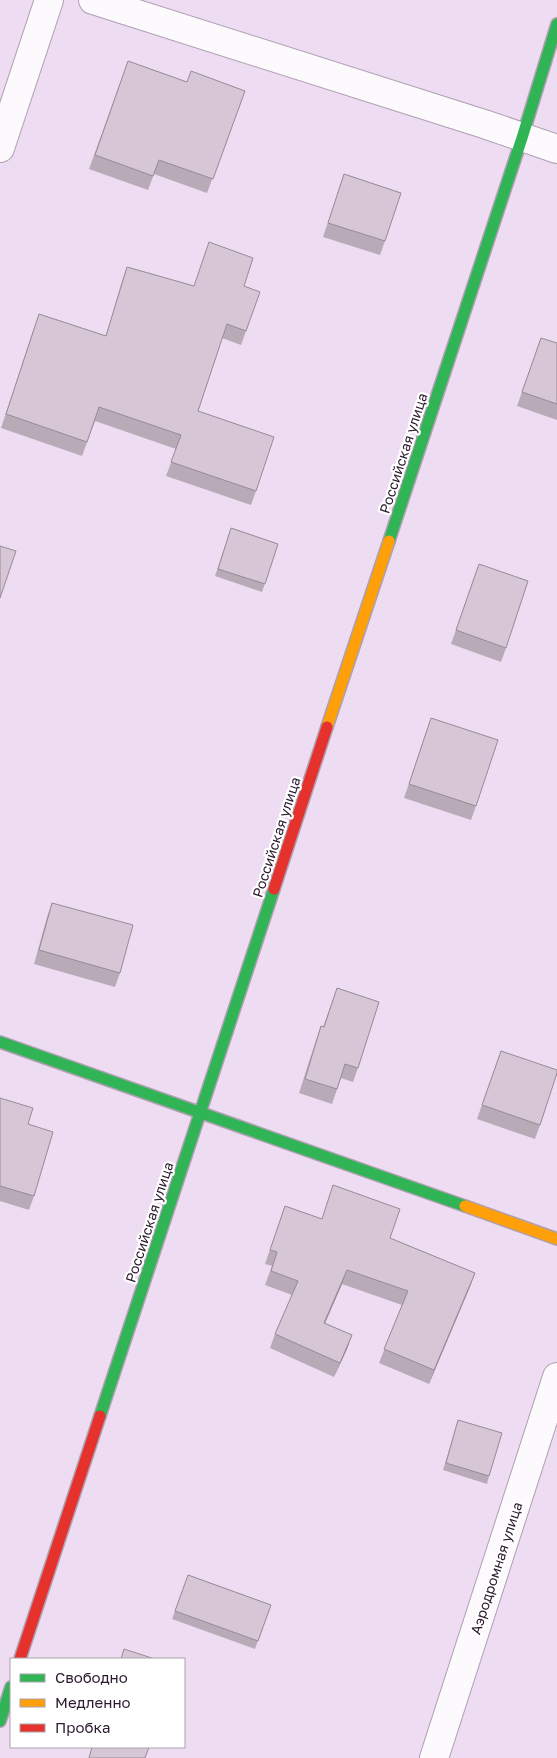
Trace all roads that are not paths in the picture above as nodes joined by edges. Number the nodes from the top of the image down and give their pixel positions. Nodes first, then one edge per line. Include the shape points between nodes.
1 (48, 0) edge
2 (93, 0) edge
3 (557, 24) edge
4 (522, 138) junction
5 (0, 148) edge
6 (557, 149) edge
7 (0, 1042) edge
8 (201, 1113) junction
9 (557, 1239) edge
10 (557, 1377) edge
11 (20, 1658) edge
12 (10, 1690) edge
13 (0, 1721) edge
14 (434, 1758) edge

1 - 5 street
2 - 4 street
3 - 4 street, Российская улица
4 - 6 street
4 - 8 street, Российская улица
7 - 8 street
8 - 9 street
8 - 11 street, Российская улица
10 - 14 street, Аэродромная улица
12 - 13 street

